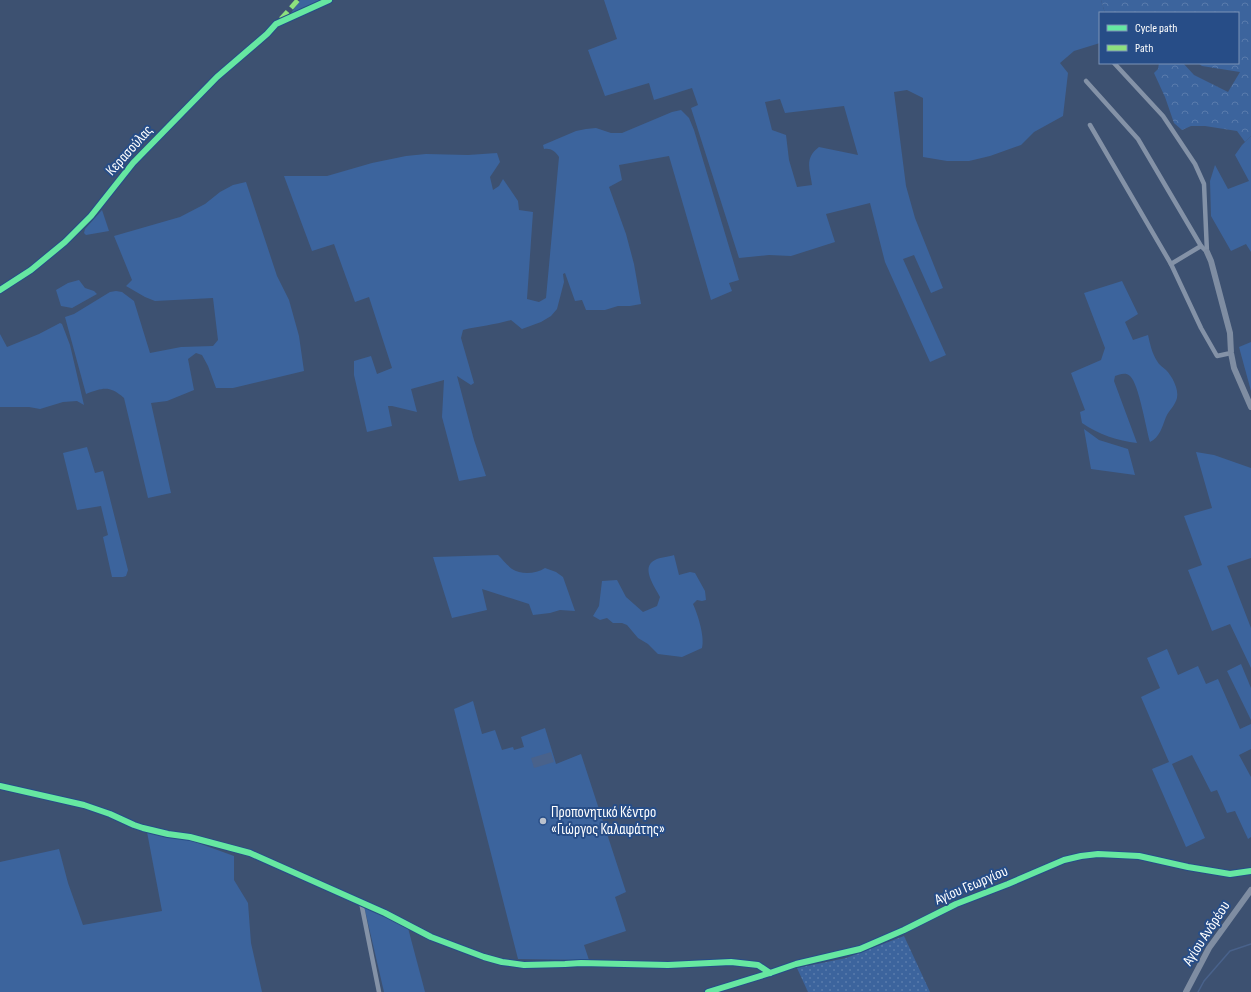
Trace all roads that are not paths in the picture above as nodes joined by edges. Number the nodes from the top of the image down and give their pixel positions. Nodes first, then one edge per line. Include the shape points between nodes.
1 (329, 0) edge
2 (1115, 64) edge
3 (1086, 81) dead end
4 (1090, 125) dead end
5 (1201, 246) junction
6 (1207, 252) junction
7 (1170, 264) junction
8 (0, 290) edge
9 (1231, 354) junction
10 (1251, 407) edge
11 (0, 786) edge
12 (1251, 871) edge
13 (1251, 890) edge
14 (361, 902) junction
15 (770, 973) junction
16 (379, 992) edge
17 (708, 992) edge
18 (1186, 992) edge

1 - 8 street, Κερασούλας via 276,24 206,88 144,151 121,176 92,216 31,270
2 - 6 street via 1163,116 1195,164 1204,184
3 - 5 street via 1138,139
4 - 7 street
5 - 6 street
5 - 7 street
6 - 9 street via 1230,333
7 - 9 street via 1217,356
9 - 10 street via 1234,368
11 - 14 street via 84,805 143,828 250,853
12 - 15 street, Αγίου Γεωργίου via 1230,874 1139,856 1081,856 1064,860 956,904 860,949
13 - 18 street, Αγίου Ανδρέου via 1209,948
14 - 15 street via 431,937 502,962 524,965 668,965 731,962 758,965
14 - 16 street
15 - 17 street, Αγίου Γεωργίου

